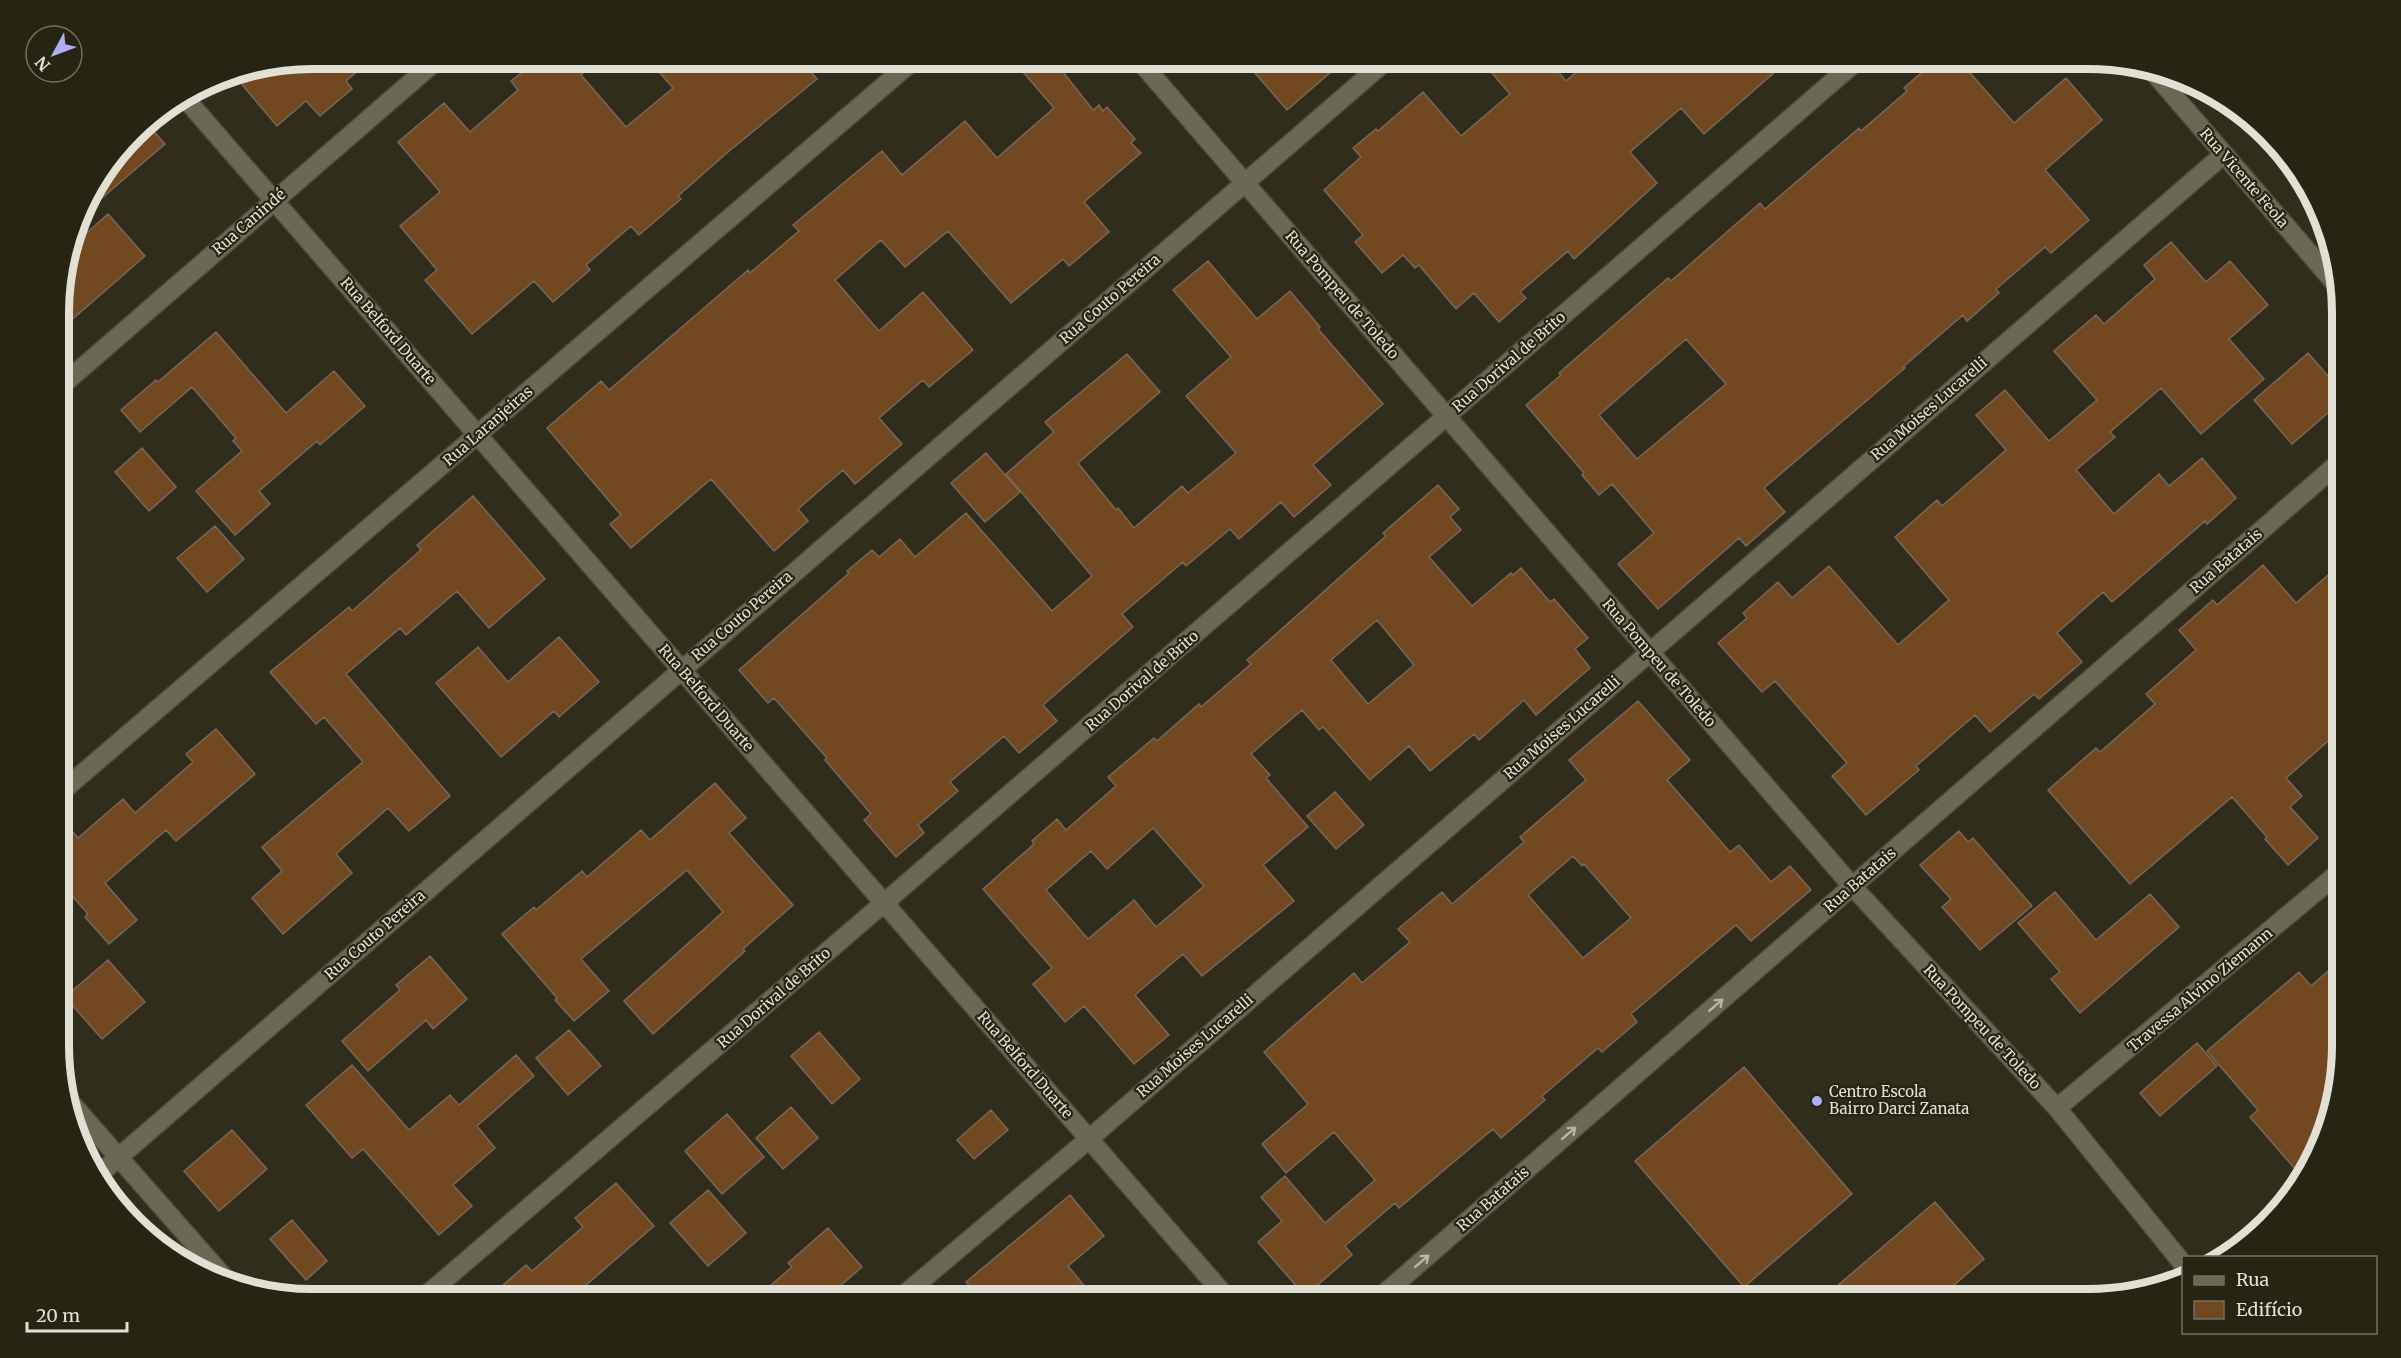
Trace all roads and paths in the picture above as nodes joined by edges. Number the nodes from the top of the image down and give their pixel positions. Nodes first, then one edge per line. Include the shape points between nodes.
1 (425, 69) edge
2 (902, 69) edge
3 (1147, 69) edge
4 (1375, 69) edge
5 (1845, 69) edge
6 (2160, 80) edge
7 (189, 103) edge
8 (2224, 154) junction
9 (1245, 182) junction
10 (274, 201) junction
11 (2329, 276) edge
12 (69, 379) edge
13 (1447, 416) junction
14 (478, 435) junction
15 (2332, 469) edge
16 (1650, 652) junction
17 (681, 669) junction
18 (69, 785) edge
19 (2332, 878) edge
20 (1852, 886) junction
21 (884, 903) junction
22 (2057, 1108) junction
23 (78, 1112) edge
24 (1089, 1139) junction
25 (118, 1158) junction
26 (104, 1170) edge
27 (2182, 1263) edge
28 (216, 1268) edge
29 (434, 1289) edge
30 (911, 1289) edge
31 (1219, 1289) edge
32 (1389, 1289) edge

1 - 10 street, Rua Canindé
2 - 14 street, Rua Laranjeiras
3 - 9 street, Rua Pompeu de Toledo
4 - 9 street, Rua Couto Pereira
5 - 13 street, Rua Dorival de Brito
6 - 8 street, Rua Vicente Feola
7 - 10 street, Rua Belford Duarte
8 - 11 street, Rua Vicente Feola
8 - 16 street, Rua Moises Lucarelli
9 - 13 street, Rua Pompeu de Toledo
9 - 17 street, Rua Couto Pereira
10 - 12 street, Rua Canindé
10 - 14 street, Rua Belford Duarte
13 - 16 street, Rua Pompeu de Toledo
13 - 21 street, Rua Dorival de Brito
14 - 17 street, Rua Belford Duarte
14 - 18 street, Rua Laranjeiras
15 - 20 street, Rua Batatais
16 - 20 street, Rua Pompeu de Toledo
16 - 24 street, Rua Moises Lucarelli
17 - 21 street, Rua Belford Duarte
17 - 25 street, Rua Couto Pereira
19 - 22 street, Travessa Alvino Ziemann
20 - 22 street, Rua Pompeu de Toledo
32 -> 20 street, Rua Batatais
21 - 24 street, Rua Belford Duarte
21 - 29 street, Rua Dorival de Brito
22 - 27 street, Rua Pompeu de Toledo
23 - 25 street
24 - 30 street, Rua Moises Lucarelli
24 - 31 street, Rua Belford Duarte
25 - 26 street, Rua Couto Pereira
25 - 28 street

